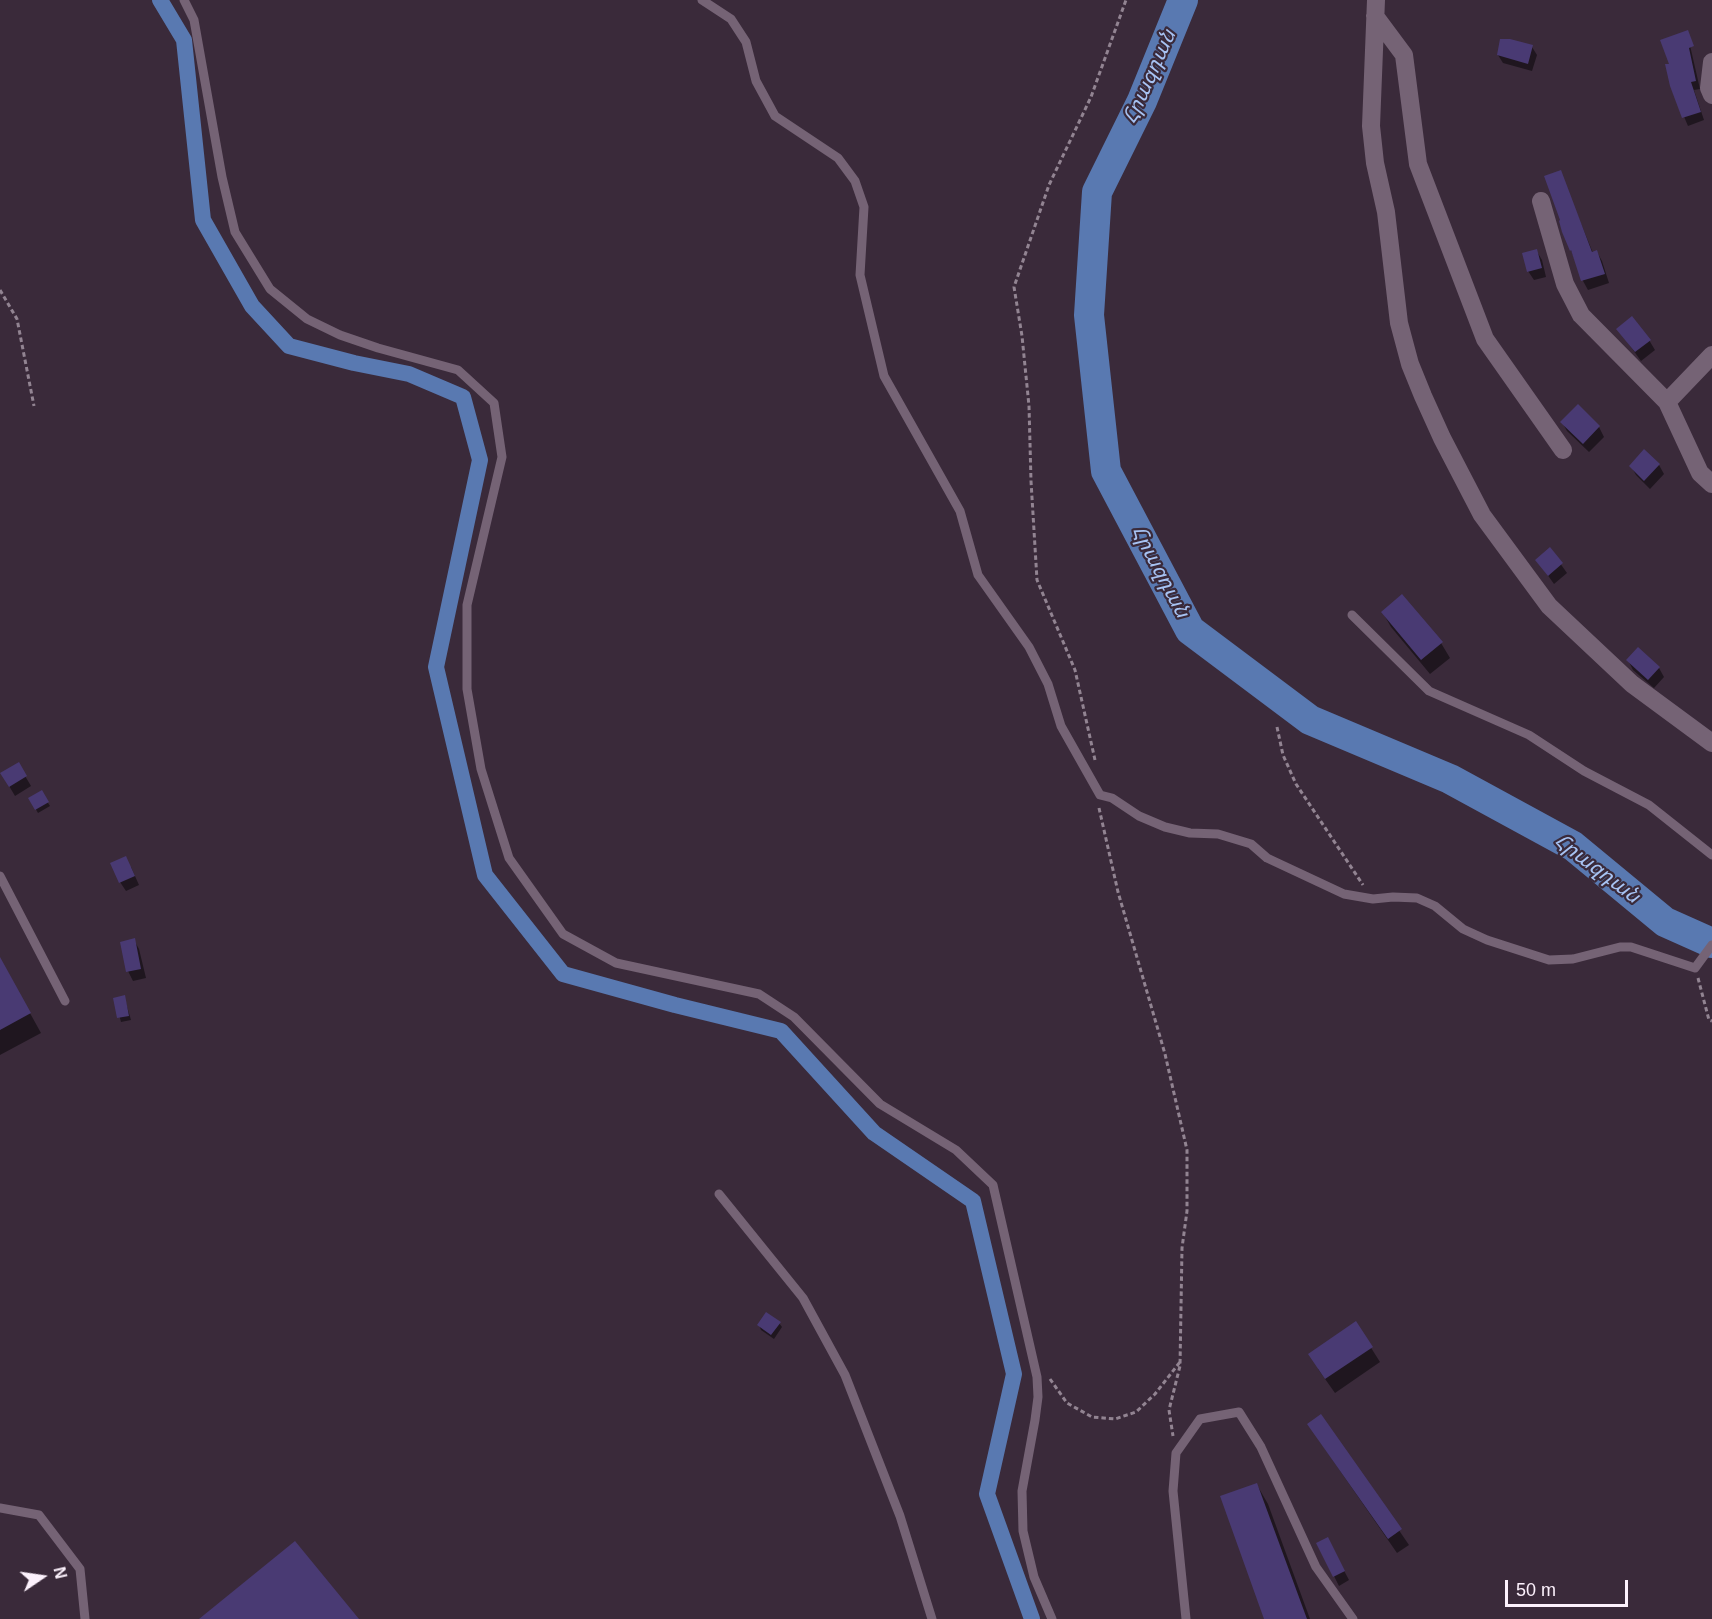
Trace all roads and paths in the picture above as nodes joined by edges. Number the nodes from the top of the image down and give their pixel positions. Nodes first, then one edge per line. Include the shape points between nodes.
1 (184, 0) edge
2 (702, 0) edge
3 (1126, 0) edge
4 (1376, 8) edge
5 (1712, 62) edge
6 (1712, 95) edge
7 (1541, 201) dead end
8 (0, 290) edge
9 (1712, 355) edge
10 (1667, 402) junction
11 (34, 406) dead end
12 (1563, 450) dead end
13 (1712, 484) edge
14 (1352, 615) dead end
15 (1277, 728) dead end
16 (1712, 743) edge
17 (1096, 761) dead end
18 (1100, 795) junction
19 (1712, 855) edge
20 (0, 876) edge
21 (1372, 899) junction
22 (1712, 945) edge
23 (1695, 968) junction
24 (65, 1001) dead end
25 (1712, 1021) edge
26 (719, 1194) dead end
27 (1180, 1362) junction
28 (1048, 1376) dead end
29 (1176, 1453) junction
30 (0, 1508) edge
31 (85, 1619) edge
32 (933, 1619) edge
33 (1052, 1619) edge
34 (1186, 1619) edge
35 (1353, 1619) edge

1 - 33 lane via 194,20 235,232 270,290 307,318 340,335 458,370 494,403 502,457 467,605 467,689 481,769 509,858 563,934 616,963 759,994 794,1017 880,1104 956,1150 993,1185 1037,1377 1035,1420 1022,1491 1023,1531 1034,1577
2 - 18 lane via 731,19 746,42 756,81 775,116 838,158 855,181 864,207 860,275 884,376 960,511 978,575 1029,646 1048,684 1061,726
3 - 17 path via 1091,97 1049,185 1014,287 1029,406 1037,580 1076,670
4 - 12 street via 1404,55 1418,164 1485,339
4 - 16 street via 1371,126 1375,163 1386,212 1399,323 1410,364 1437,428 1482,514 1549,606 1632,684
5 - 6 street
7 - 10 street via 1565,284 1581,315
8 - 11 path via 17,319
9 - 10 street
10 - 13 street via 1700,473
14 - 19 lane via 1429,691 1529,735 1584,771 1649,805
15 - 21 path via 1282,755 1296,784
18 - 21 lane via 1113,798 1139,816 1165,827 1218,834 1251,844 1267,858 1344,894
18 - 27 path via 1099,810 1118,891 1165,1054 1187,1150
20 - 24 lane
21 - 23 lane via 1417,898 1435,906 1463,929 1549,960 1631,947
22 - 23 lane
23 - 25 path via 1708,1020
26 - 32 lane via 802,1298 845,1376 900,1516
27 - 28 path via 1136,1412 1115,1419 1092,1417 1067,1402
27 - 29 path via 1169,1410
29 - 34 lane via 1173,1491
29 - 35 lane via 1200,1419 1239,1412 1261,1447 1316,1567
30 - 31 lane via 39,1515 80,1569

